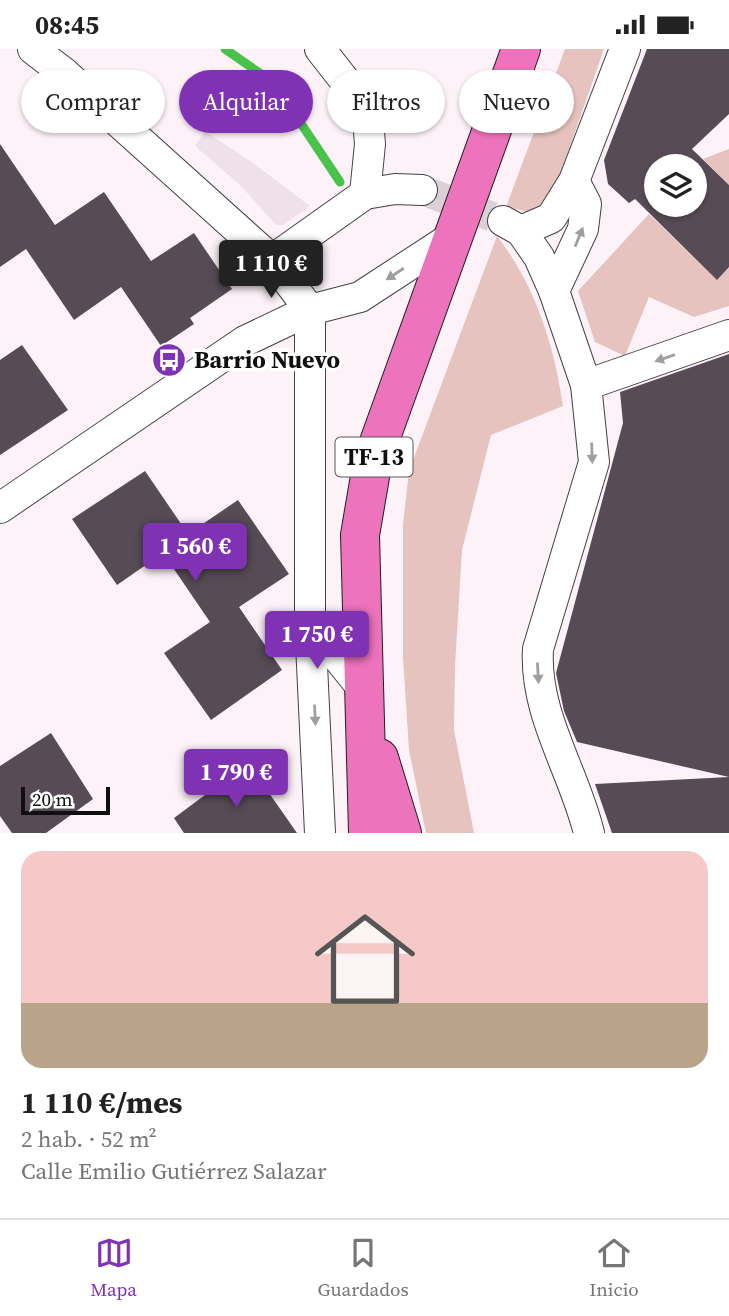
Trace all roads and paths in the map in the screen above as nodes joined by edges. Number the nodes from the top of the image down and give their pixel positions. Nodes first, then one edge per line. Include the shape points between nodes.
1 (33, 49) edge
2 (320, 49) edge
3 (521, 49) edge
4 (625, 49) edge
5 (574, 181) junction
6 (422, 190) tunnel mouth
7 (365, 194) junction
8 (452, 237) junction
9 (272, 260) junction
10 (554, 291) junction
11 (310, 310) junction
12 (729, 335) edge
13 (586, 385) junction
14 (0, 508) edge
15 (310, 623) junction
16 (363, 696) junction
17 (320, 833) edge
18 (368, 833) edge
19 (402, 833) edge
20 (589, 833) edge

1 - 9 street
2 - 7 street via 367,109 370,144
3 - 8 main road, TF-13
4 - 5 street
10 -> 5 street via 583,229 586,204
5 - 10 street via 551,218 512,226 539,257
6 - 7 street
7 - 9 street
8 -> 11 street via 360,297
8 - 16 main road, TF-13 via 373,459 360,535
9 - 11 street
10 - 13 street
11 - 14 street via 245,341
11 - 15 street
12 -> 13 street
13 -> 20 street via 594,462 538,649 537,671 540,696
15 - 16 street
15 -> 17 street
16 - 18 main road, TF-13
16 - 19 main road

